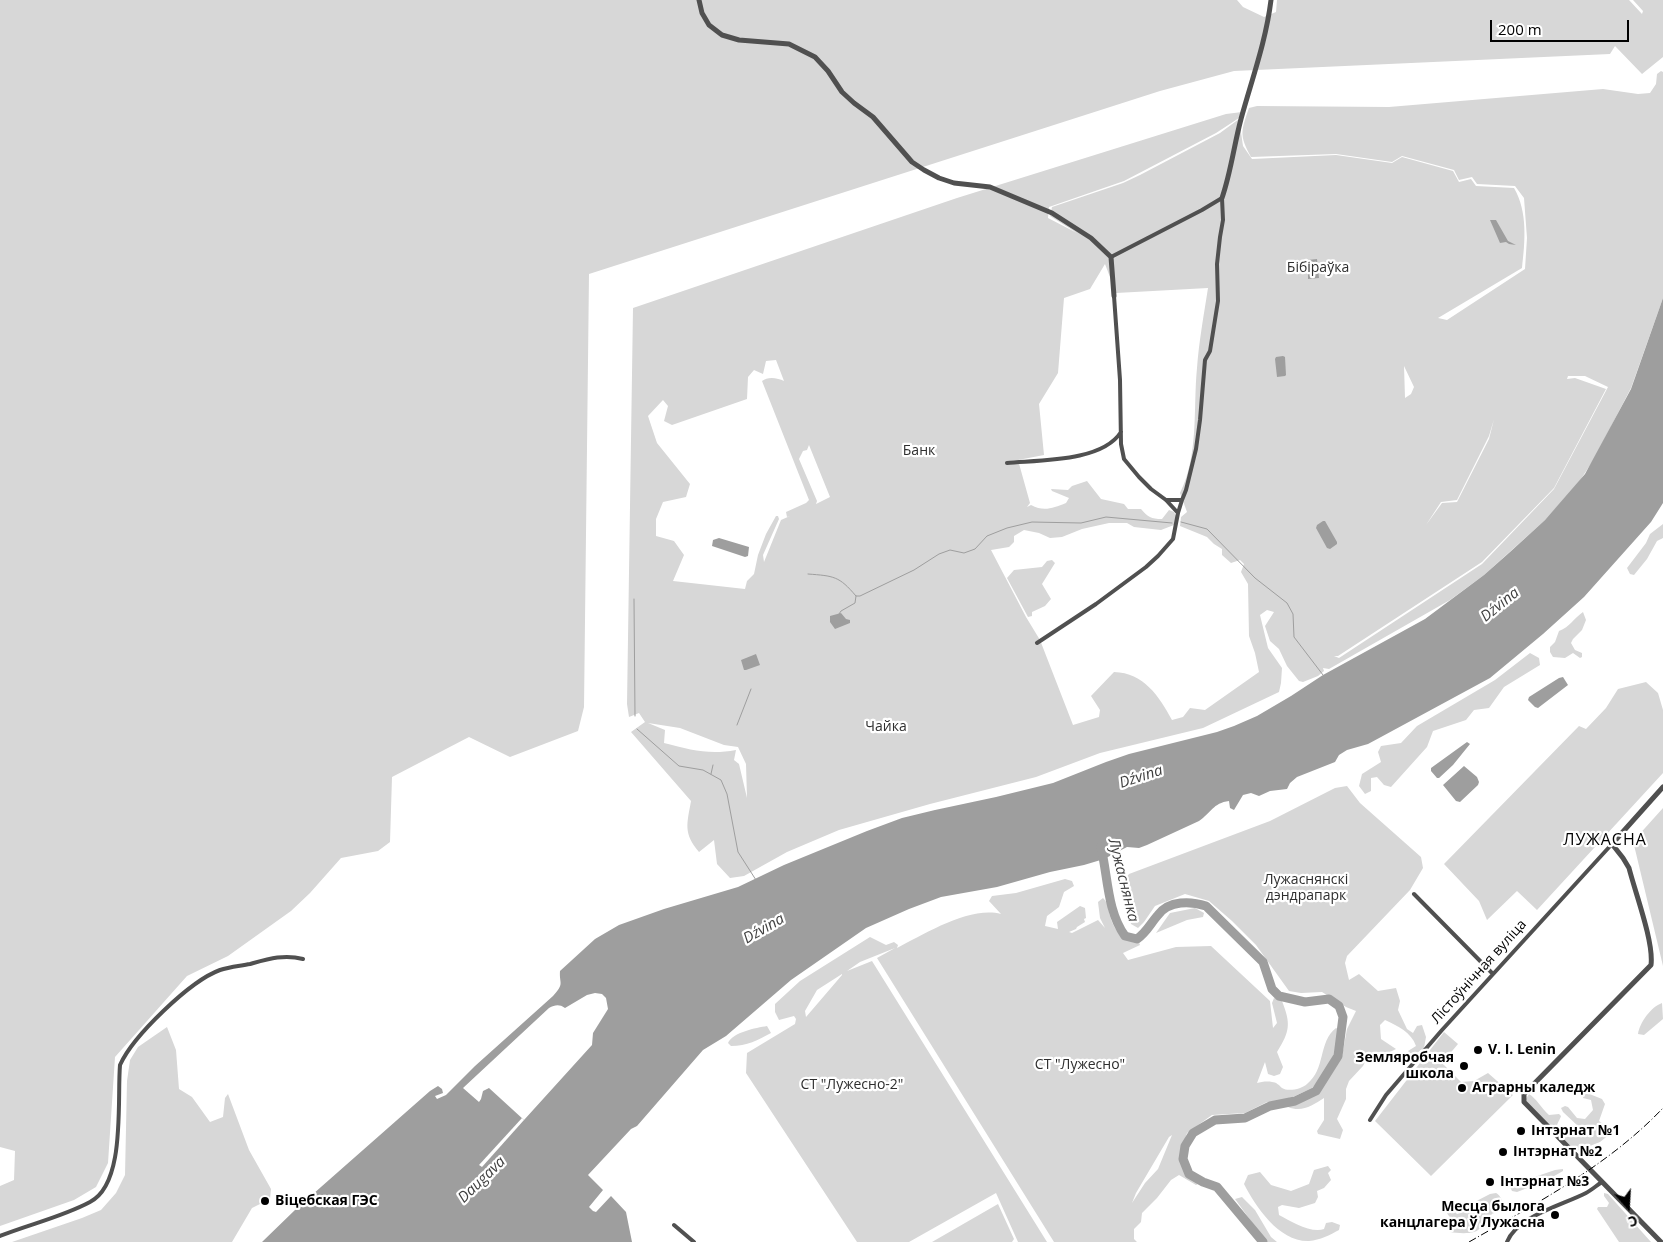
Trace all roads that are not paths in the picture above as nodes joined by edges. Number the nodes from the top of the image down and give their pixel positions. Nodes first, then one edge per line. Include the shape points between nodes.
1 (699, 0) edge
2 (1271, 0) edge
3 (1222, 198) junction
4 (1110, 257) junction
5 (1114, 296) joint
6 (1122, 430) junction
7 (1007, 462) dead end
8 (1166, 500) junction
9 (1182, 500) junction
10 (1178, 513) junction
11 (1037, 643) dead end
12 (1663, 787) edge
13 (1612, 844) junction
14 (1414, 894) dead end
15 (303, 959) dead end
16 (1492, 973) junction
17 (1370, 1120) dead end
18 (1602, 1182) junction
19 (674, 1225) dead end
20 (0, 1236) edge
21 (694, 1242) edge
22 (1508, 1242) edge
23 (1661, 1242) edge

1 - 4 street via 709,25 722,35 739,40 789,44 815,57 842,92 873,116 912,162 924,170 954,183 990,188 1052,213 1091,238
2 - 3 street via 1266,35 1240,121
3 - 4 street
3 - 9 street via 1218,301 1210,351 1205,360 1196,449
4 - 5 street
5 - 6 street
6 - 7 street via 1116,440 1086,454
6 - 8 street via 1124,459 1151,490
8 - 9 street
8 - 10 street
9 - 10 street
10 - 11 street via 1173,539 1158,556 1096,604
12 - 13 street
13 - 16 street, Лістоўнічная вуліца
13 - 18 street via 1629,868 1649,942 1651,965 1524,1094 1524,1102
14 - 16 street
15 - 20 street via 290,956 270,958 219,970 183,992 137,1038 120,1064 115,1165 109,1182 93,1201
16 - 17 street, Лістоўнічная вуліца via 1388,1092
18 - 22 street via 1540,1213 1511,1233
18 - 23 street
19 - 21 street

